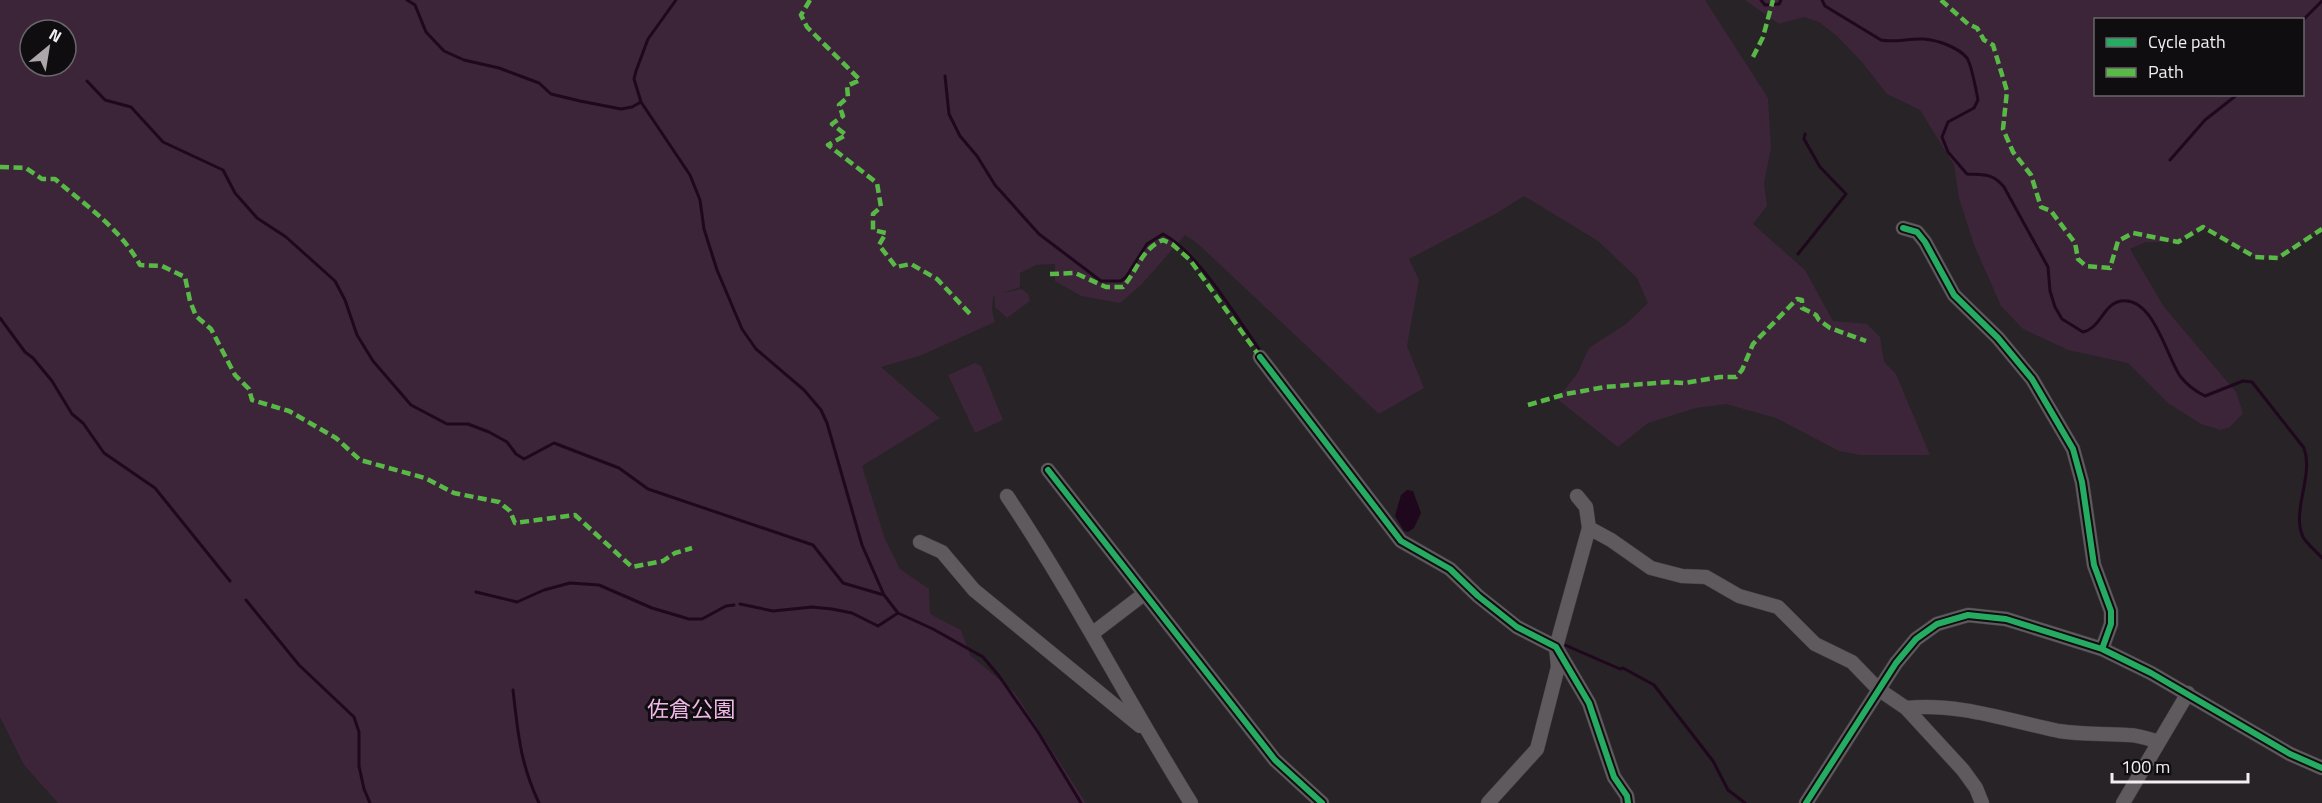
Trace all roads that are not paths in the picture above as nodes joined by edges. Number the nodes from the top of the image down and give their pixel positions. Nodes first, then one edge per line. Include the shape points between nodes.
1 (1903, 228) dead end
2 (1260, 357) dead end
3 (1048, 470) dead end
4 (1007, 496) dead end
5 (1577, 496) dead end
6 (1589, 528) junction
7 (920, 542) dead end
8 (1144, 594) junction
9 (1093, 633) junction
10 (1557, 647) junction
11 (2102, 649) junction
12 (1878, 689) junction
13 (2188, 693) junction
14 (1906, 708) junction
15 (1146, 731) junction
16 (2160, 742) junction
17 (2322, 768) edge
18 (1191, 803) edge
19 (1322, 803) edge
20 (1488, 803) edge
21 (1628, 803) edge
22 (1806, 803) edge
23 (1982, 803) edge
24 (2123, 803) edge

1 - 11 street via 1917,232 1954,295 2032,379 2073,449 2094,565 2111,611
2 - 10 street via 1401,541 1450,569 1517,627
3 - 8 street
4 - 9 street
5 - 6 street via 1586,507
6 - 10 street
6 - 12 street via 1651,568 1706,577 1739,596 1778,607 1815,645 1852,662
7 - 15 street via 942,552 974,590
8 - 9 street
8 - 19 street via 1275,760
9 - 15 street
10 - 20 street via 1558,667 1537,749
10 - 21 street via 1589,703 1608,763 1628,796
11 - 12 street via 2006,618 1968,615 1937,624 1916,639
11 - 13 street
12 - 14 street
12 - 22 street
13 - 16 street
13 - 17 street via 2290,754
14 - 16 street via 1963,711 2061,732 2131,735
14 - 23 street via 1963,770
15 - 18 street
16 - 24 street

